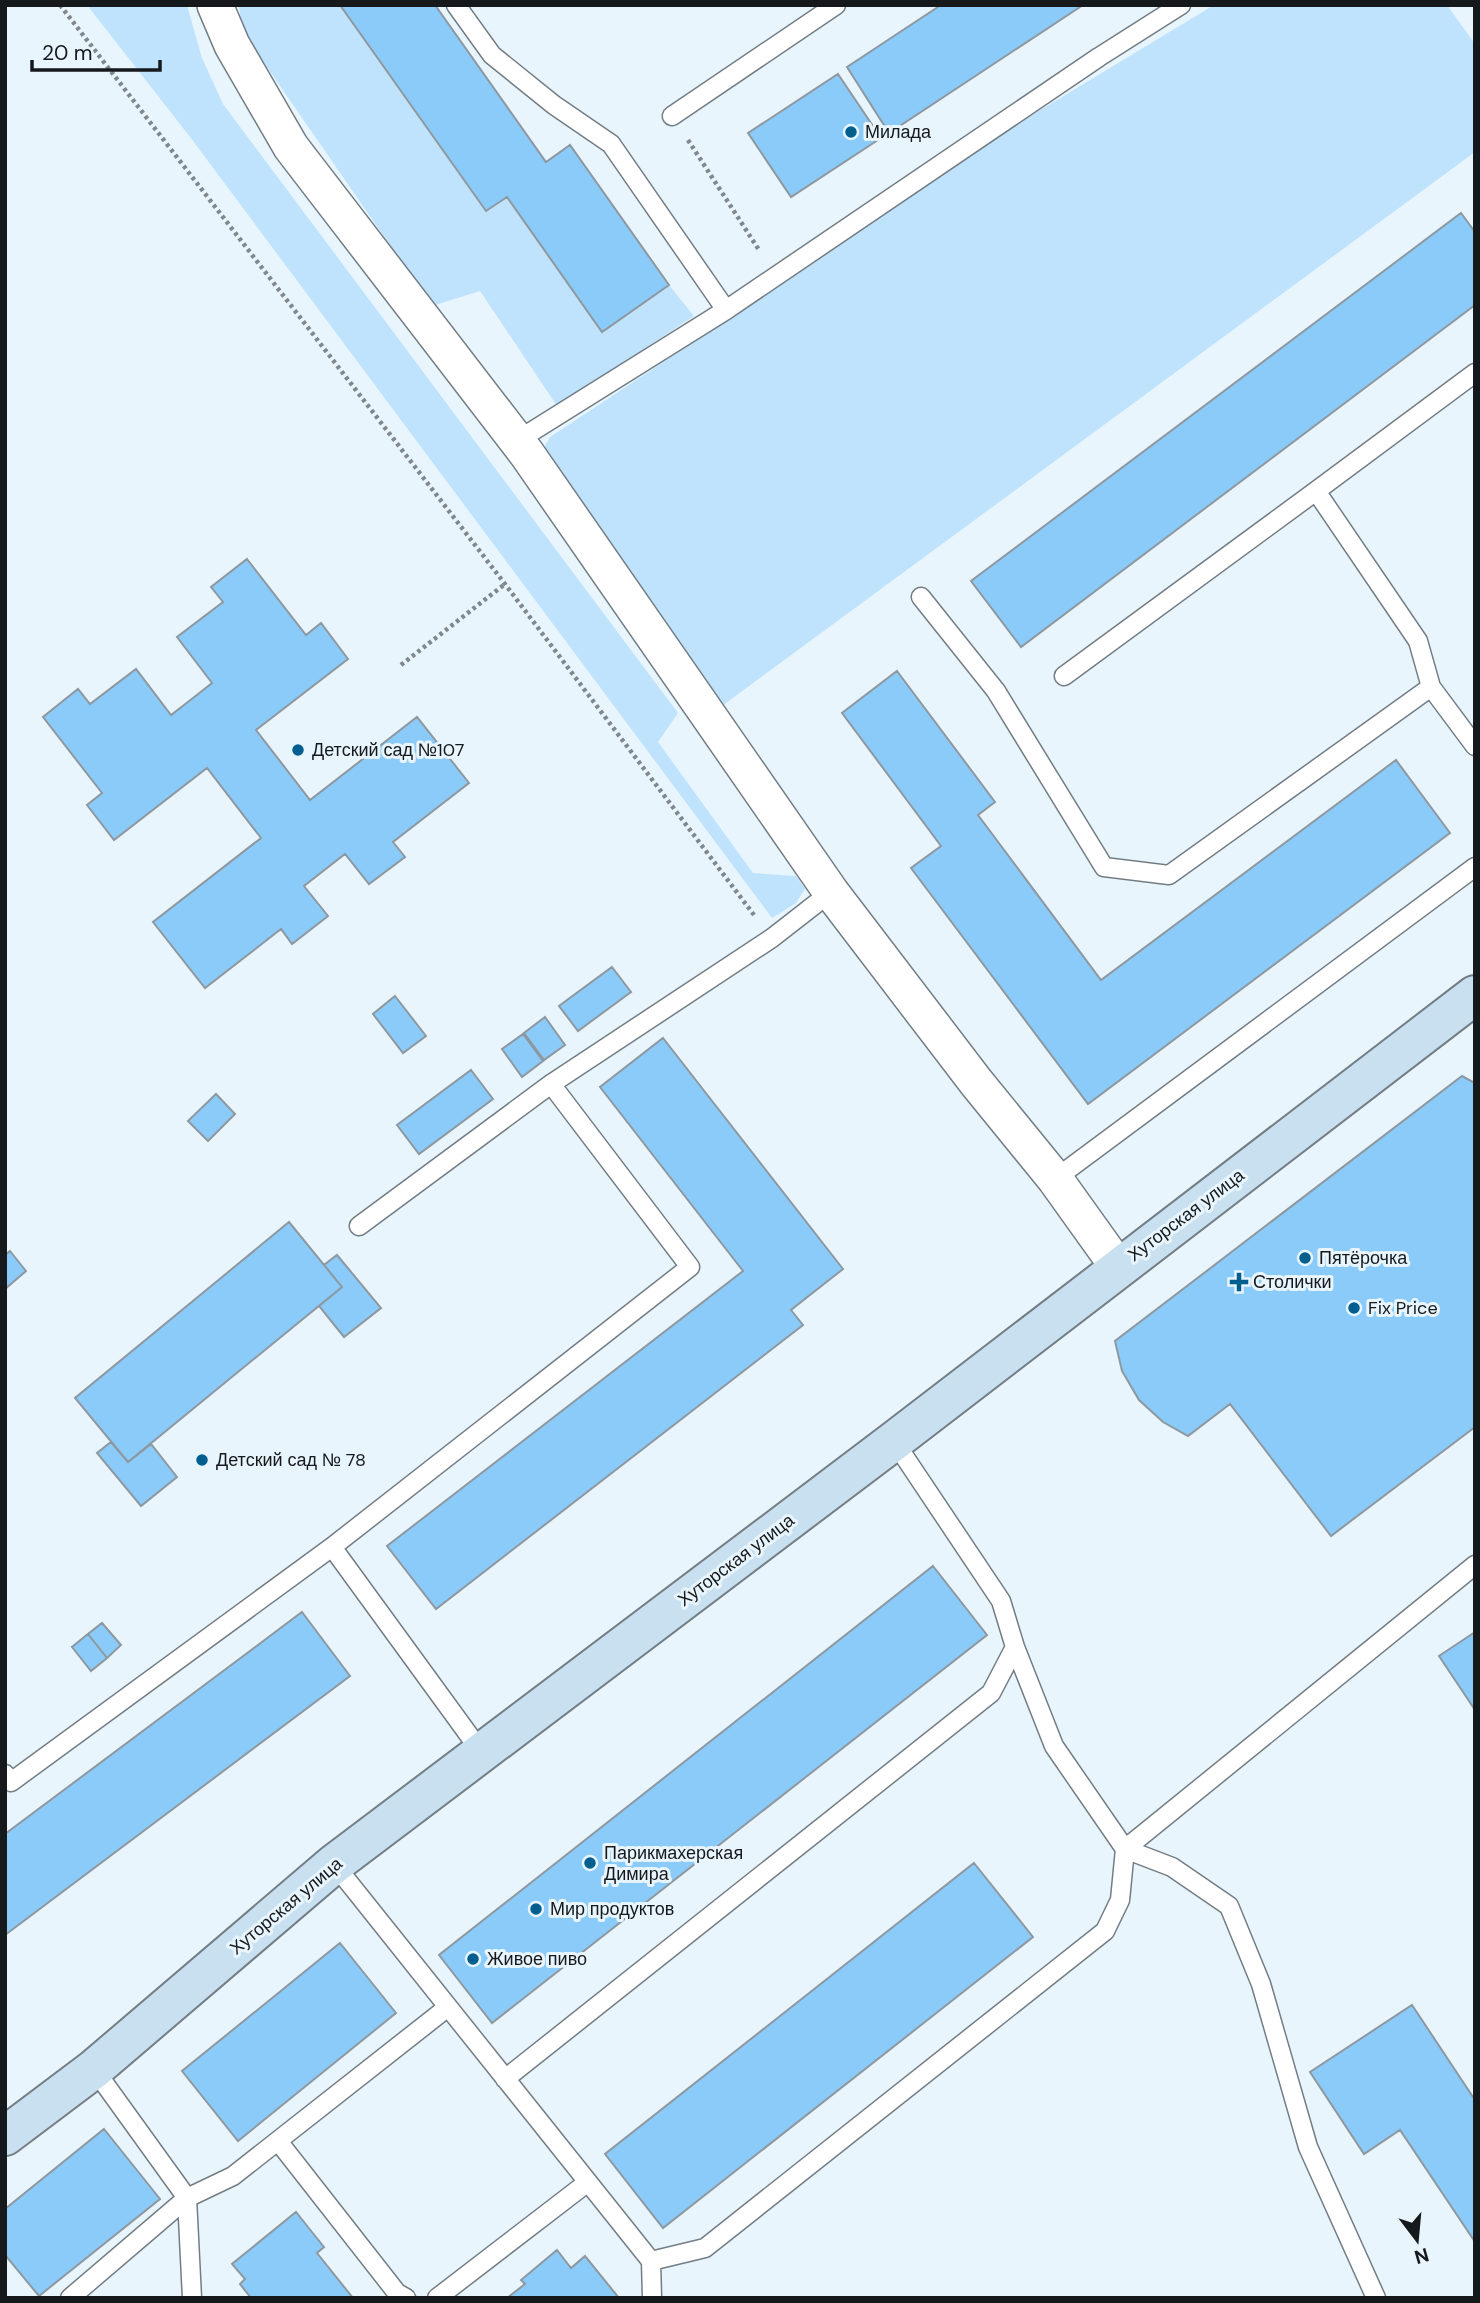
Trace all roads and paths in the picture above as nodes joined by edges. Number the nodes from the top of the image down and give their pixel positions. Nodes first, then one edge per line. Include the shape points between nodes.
1 (60, 5) edge
2 (215, 5) edge
3 (456, 5) edge
4 (836, 5) edge
5 (1181, 5) edge
6 (672, 116) joint
7 (776, 276) junction
8 (726, 310) junction
9 (1475, 373) edge
10 (527, 454) junction
11 (1316, 491) junction
12 (505, 584) junction
13 (921, 597) dead end
14 (401, 665) dead end
15 (1064, 676) dead end
16 (1431, 687) junction
17 (1475, 746) edge
18 (1475, 867) edge
19 (831, 892) junction
20 (772, 938) junction
21 (1475, 995) edge
22 (551, 1084) junction
23 (1055, 1179) junction
24 (359, 1226) dead end
25 (1118, 1267) junction
26 (894, 1441) junction
27 (332, 1547) junction
28 (1475, 1565) edge
29 (1015, 1647) junction
30 (482, 1753) junction
31 (5, 1774) edge
32 (1125, 1849) junction
33 (334, 1864) junction
34 (448, 2007) junction
35 (94, 2069) junction
36 (505, 2079) junction
37 (5, 2136) edge
38 (278, 2141) junction
39 (587, 2182) junction
40 (187, 2198) junction
41 (651, 2261) junction
42 (70, 2298) edge
43 (192, 2298) edge
44 (407, 2298) edge
45 (437, 2298) edge
46 (652, 2298) edge
47 (1376, 2298) edge

1 - 12 path
2 - 10 street via 232,45 291,146
3 - 8 lane via 492,55 611,144
4 - 6 lane
5 - 7 lane
6 - 7 path
7 - 8 lane
8 - 10 lane via 523,437
9 - 11 lane
10 - 19 street
11 - 15 lane
11 - 16 lane via 1418,641
12 - 14 path
12 - 20 path
13 - 16 lane via 996,691 1104,867 1169,875
16 - 17 lane
18 - 23 lane
19 - 20 lane
19 - 23 street
20 - 22 lane
21 - 25 street, Хуторская улица
22 - 24 lane
22 - 27 lane via 690,1267
23 - 25 street
25 - 26 street, Хуторская улица
26 - 29 lane via 1001,1601
26 - 30 street, Хуторская улица
27 - 30 lane
27 - 31 lane via 11,1783
28 - 32 lane
29 - 32 lane via 1054,1746
29 - 36 lane via 991,1693
30 - 33 street, Хуторская улица
32 - 41 lane via 1120,1900 1105,1931 705,2248
32 - 47 lane via 1172,1867 1229,1906 1261,1984 1308,2147
33 - 34 lane
33 - 35 street, Хуторская улица
34 - 36 lane
34 - 38 lane
35 - 37 street, Хуторская улица
35 - 40 lane
36 - 39 lane
38 - 40 lane via 233,2176
38 - 44 lane via 397,2293
39 - 41 lane
39 - 45 lane
40 - 42 lane
40 - 43 lane
41 - 46 lane

